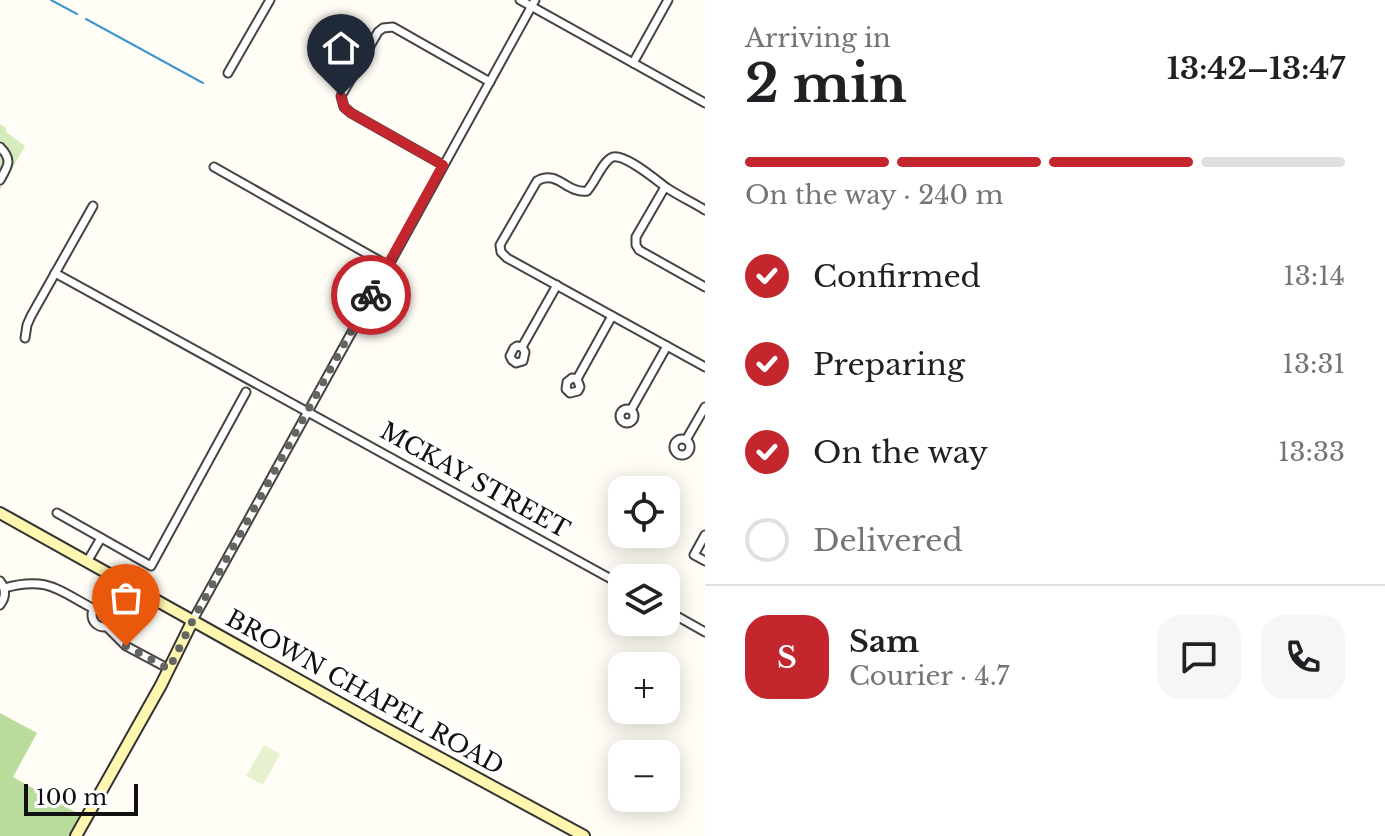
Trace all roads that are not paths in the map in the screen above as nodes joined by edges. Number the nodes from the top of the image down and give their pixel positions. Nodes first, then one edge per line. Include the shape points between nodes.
1 (270, 0) edge
2 (520, 0) edge
3 (668, 0) edge
4 (533, 3) edge
5 (633, 63) junction
6 (228, 73) dead end
7 (490, 82) junction
8 (705, 103) edge
9 (0, 147) edge
10 (443, 165) junction
11 (214, 167) dead end
12 (0, 180) edge
13 (665, 187) junction
14 (93, 206) dead end
15 (705, 210) edge
16 (387, 265) junction
17 (55, 273) junction
18 (557, 285) junction
19 (705, 287) edge
20 (612, 316) junction
21 (25, 338) dead end
22 (667, 346) junction
23 (522, 347) dead end
24 (705, 367) edge
25 (577, 379) dead end
26 (246, 392) dead end
27 (705, 407) edge
28 (631, 410) dead end
29 (308, 411) junction
30 (686, 440) dead end
31 (0, 513) edge
32 (57, 513) dead end
33 (705, 535) edge
34 (101, 538) junction
35 (705, 561) edge
36 (87, 562) junction
37 (608, 577) edge
38 (124, 582) junction
39 (2, 584) edge
40 (0, 605) edge
41 (110, 605) junction
42 (94, 609) junction
43 (680, 618) edge
44 (193, 620) junction
45 (107, 627) junction
46 (705, 632) edge
47 (169, 669) junction
48 (76, 836) edge
49 (584, 836) edge

1 - 6 street
2 - 4 street
3 - 5 street
4 - 5 street
4 - 7 street
5 - 8 street
7 - 10 street
7 - 10 street via 393,27 378,32 341,96 351,113
9 - 12 street via 8,160
10 - 16 street
11 - 16 street
13 - 15 street
13 - 18 street via 619,157 605,163 587,191 551,177 534,185 501,252
13 - 19 street via 636,245
14 - 17 street
16 - 29 street
17 - 21 street
17 - 29 street, MCKAY STREET
18 - 20 street
18 - 23 street
20 - 22 street
20 - 25 street
22 - 24 street
22 - 28 street
26 - 34 street via 151,566
27 - 30 street
29 - 37 street, MCKAY STREET
29 - 44 street
31 - 36 street, BROWN CHAPEL ROAD
32 - 34 street
33 - 35 street via 694,555
34 - 36 street
36 - 38 street, BROWN CHAPEL ROAD
38 - 41 street
38 - 44 street, BROWN CHAPEL ROAD
39 - 40 street
39 - 42 street via 41,582
41 - 42 street
41 - 45 street via 116,618
42 - 45 street via 95,624
43 - 46 street
44 - 47 street
44 - 49 street, BROWN CHAPEL ROAD
45 - 47 street via 126,646
47 - 48 street

